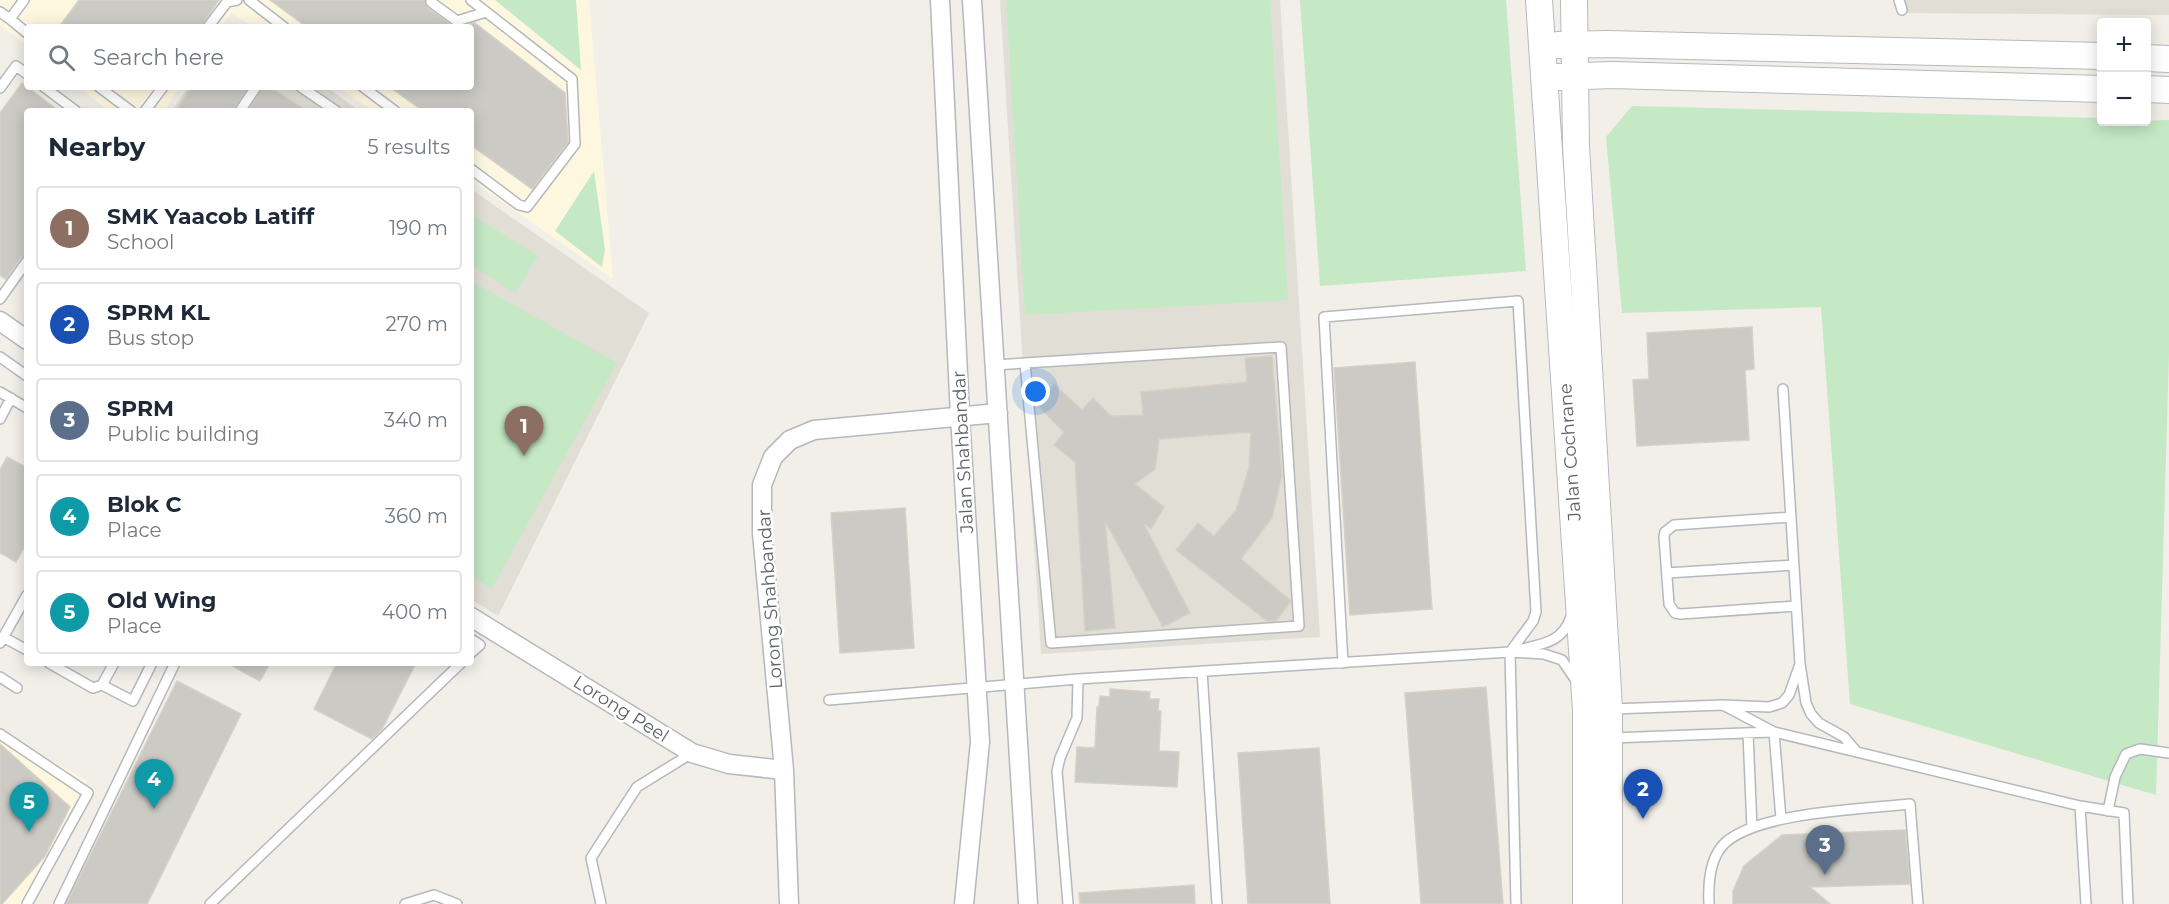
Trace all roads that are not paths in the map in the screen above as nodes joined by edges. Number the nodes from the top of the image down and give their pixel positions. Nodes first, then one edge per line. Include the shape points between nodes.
1 (24, 0) edge
2 (237, 0) edge
3 (249, 0) edge
4 (431, 0) edge
5 (471, 0) edge
6 (940, 0) edge
7 (972, 0) edge
8 (1539, 0) edge
9 (1574, 0) edge
10 (0, 12) edge
11 (486, 12) junction
12 (9, 20) junction
13 (210, 24) edge
14 (280, 24) edge
15 (24, 31) edge
16 (1574, 44) junction
17 (1543, 46) junction
18 (2097, 57) edge
19 (2151, 58) edge
20 (2169, 59) edge
21 (24, 72) edge
22 (1575, 76) junction
23 (1544, 78) junction
24 (0, 88) edge
25 (2097, 89) edge
26 (2151, 89) edge
27 (48, 90) edge
28 (103, 90) edge
29 (161, 90) edge
30 (254, 90) edge
31 (305, 90) edge
32 (367, 90) edge
33 (2169, 90) edge
34 (72, 108) edge
35 (127, 108) edge
36 (147, 108) edge
37 (242, 108) edge
38 (332, 108) edge
39 (391, 108) edge
40 (474, 171) edge
41 (24, 265) edge
42 (0, 299) edge
43 (0, 321) edge
44 (24, 338) edge
45 (0, 357) edge
46 (1025, 363) junction
47 (995, 365) junction
48 (24, 374) edge
49 (1784, 389) dead end
50 (0, 392) edge
51 (11, 398) junction
52 (24, 406) edge
53 (998, 413) junction
54 (960, 416) junction
55 (0, 419) edge
56 (1791, 517) junction
57 (1794, 565) junction
58 (1667, 573) junction
59 (1580, 594) junction
60 (24, 600) edge
61 (1796, 606) junction
62 (474, 619) edge
63 (2, 640) edge
64 (474, 641) edge
65 (24, 649) edge
66 (474, 650) edge
67 (1510, 652) junction
68 (1343, 663) junction
69 (1800, 664) junction
70 (54, 666) edge
71 (112, 666) edge
72 (150, 666) edge
73 (174, 666) edge
74 (458, 666) edge
75 (1202, 672) junction
76 (0, 677) edge
77 (1078, 679) junction
78 (1015, 684) junction
79 (102, 685) junction
80 (976, 687) junction
81 (17, 688) dead end
82 (829, 699) dead end
83 (1723, 705) junction
84 (1598, 710) junction
85 (1773, 732) junction
86 (1748, 733) junction
87 (0, 734) edge
88 (1599, 739) junction
89 (1856, 751) junction
90 (692, 753) junction
91 (2169, 753) edge
92 (784, 770) junction
93 (2080, 806) junction
94 (2108, 811) junction
95 (1781, 819) junction
96 (1752, 828) junction
97 (27, 904) edge
98 (59, 904) edge
99 (210, 904) edge
100 (405, 904) edge
101 (457, 904) edge
102 (602, 904) edge
103 (789, 904) edge
104 (964, 904) edge
105 (1028, 904) edge
106 (1068, 904) edge
107 (1217, 904) edge
108 (1516, 904) edge
109 (1586, 904) edge
110 (1609, 904) edge
111 (1709, 904) edge
112 (1918, 904) edge
113 (2086, 904) edge
114 (2128, 904) edge

1 - 12 lane
2 - 13 lane via 227,2
3 - 14 lane
4 - 11 lane via 457,21
5 - 11 lane
6 - 54 street, Jalan Shahbandar
7 - 47 street, Jalan Shahbandar
8 - 17 street, Jalan Cochrane
9 - 16 street, Jalan Cochrane
10 - 12 lane
11 - 40 lane via 572,79 575,144 527,207
12 - 15 lane
16 - 17 street
16 - 18 street
16 - 22 street, Jalan Cochrane
17 - 23 street, Jalan Cochrane
19 - 20 street
21 - 24 lane via 16,66
22 - 23 street
22 - 25 street
22 - 84 street, Jalan Cochrane
23 - 59 street, Jalan Cochrane
26 - 33 street
27 - 34 lane
28 - 35 lane
29 - 36 lane
30 - 37 lane
31 - 38 lane
32 - 39 lane
41 - 42 lane
43 - 44 street
45 - 48 lane
46 - 46 lane via 1051,643 1299,626 1281,347
46 - 47 lane
47 - 53 street, Jalan Shahbandar
49 - 56 lane
50 - 51 lane
51 - 52 lane
51 - 55 lane
53 - 54 street, Lorong Shahbandar
53 - 78 street, Jalan Shahbandar
54 - 80 street, Jalan Shahbandar
54 - 92 street, Lorong Shahbandar via 814,430 790,440 774,457 762,485 762,533
56 - 57 lane
56 - 58 lane via 1669,527 1664,537
57 - 58 lane
57 - 61 lane
58 - 61 lane via 1669,604 1675,613
59 - 67 lane via 1568,627 1560,637
59 - 84 street, Jalan Cochrane
60 - 63 lane
61 - 69 lane
62 - 90 street, Lorong Peel
63 - 65 lane
64 - 66 lane via 480,645
67 - 68 lane
67 - 68 lane via 1536,612 1518,301 1324,317
67 - 84 lane via 1544,654 1562,660
67 - 108 lane
68 - 75 lane
69 - 83 lane via 1782,704
69 - 89 lane via 1811,714 1844,737
70 - 79 lane via 93,688
71 - 79 lane
72 - 79 lane via 133,701
73 - 98 lane
74 - 99 lane
75 - 77 lane
75 - 107 lane
76 - 81 lane
77 - 78 lane
77 - 106 lane via 1077,718 1057,771
78 - 80 lane
78 - 105 street, Jalan Shahbandar
80 - 82 lane
80 - 104 street, Jalan Shahbandar via 980,742
83 - 84 lane
83 - 85 lane
84 - 88 street, Jalan Cochrane
85 - 86 lane
85 - 89 lane
85 - 95 lane
86 - 88 lane
86 - 96 lane
87 - 97 lane via 88,793
88 - 109 street, Jalan Cochrane
88 - 110 street, Jalan Cochrane
89 - 93 lane
90 - 92 street, Lorong Peel via 729,764
90 - 102 lane via 637,787 591,858
91 - 94 lane via 2140,749 2126,754 2115,777
92 - 103 street, Lorong Shahbandar
93 - 94 lane
93 - 113 lane
94 - 114 lane via 2124,813
95 - 96 lane
95 - 112 lane via 1910,804
96 - 111 lane via 1724,844 1714,861 1708,886
100 - 101 lane via 434,895

